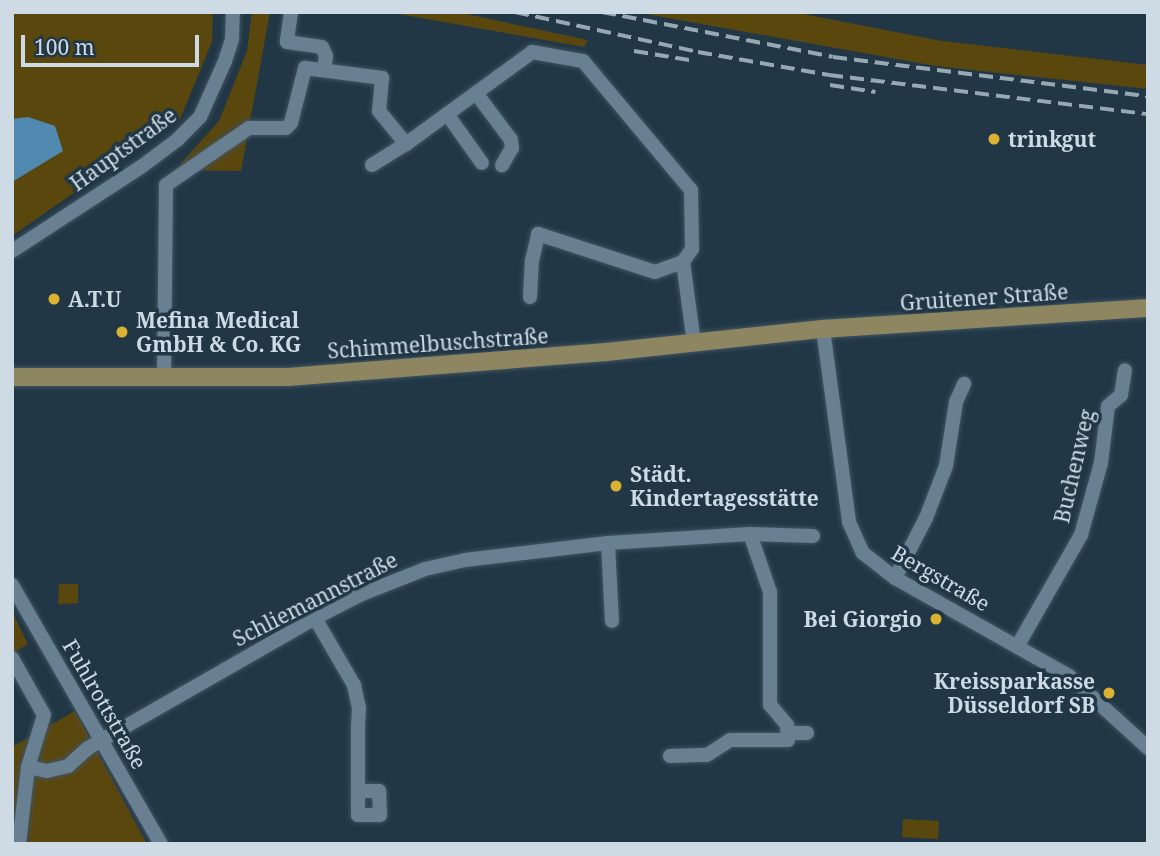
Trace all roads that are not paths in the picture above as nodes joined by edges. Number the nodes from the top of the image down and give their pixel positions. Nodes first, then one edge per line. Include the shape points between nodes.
1 (233, 12) edge
2 (291, 12) edge
3 (324, 71) junction
4 (476, 93) junction
5 (447, 114) junction
6 (406, 144) junction
7 (482, 163) dead end
8 (372, 165) dead end
9 (502, 165) dead end
10 (12, 251) edge
11 (683, 262) junction
12 (530, 298) dead end
13 (1148, 308) edge
14 (823, 329) junction
15 (694, 343) junction
16 (1125, 370) dead end
17 (12, 377) edge
18 (164, 378) junction
19 (964, 384) dead end
20 (750, 534) junction
21 (813, 536) dead end
22 (608, 543) junction
23 (895, 578) junction
24 (12, 585) edge
25 (315, 618) junction
26 (612, 621) dead end
27 (1018, 645) junction
28 (12, 658) edge
29 (788, 733) junction
30 (807, 733) dead end
31 (101, 740) junction
32 (1147, 745) edge
33 (670, 756) dead end
34 (28, 767) junction
35 (358, 791) dead end
36 (19, 844) edge
37 (161, 844) edge

1 - 10 street, Hauptstraße via 232,39 200,117 141,167
2 - 3 street via 287,42 321,47 326,56
3 - 6 street via 382,78 379,111
3 - 18 street via 305,68 286,128 249,128 166,185
4 - 5 street
4 - 9 street via 511,140 512,148
4 - 11 street via 532,52 583,61 691,190 692,249
5 - 6 street
5 - 7 street
6 - 8 street
11 - 12 street via 655,272 538,234
11 - 15 street
13 - 14 main road, Gruitener Straße
14 - 15 main road, Schimmelbuschstraße
14 - 23 street, Bergstraße via 849,523 863,553
15 - 18 main road, Schimmelbuschstraße via 288,377
16 - 27 street, Buchenweg via 1121,396 1108,406 1101,463 1081,535
17 - 18 main road, Schimmelbuschstraße
19 - 23 street via 956,402 946,466
20 - 21 street, Schliemannstraße
20 - 22 street, Schliemannstraße
20 - 29 street via 770,592 770,705
22 - 25 street, Schliemannstraße via 425,569
22 - 26 street
23 - 27 street, Bergstraße
24 - 31 street, Fuhlrottstraße
25 - 31 street, Schliemannstraße
25 - 35 street via 354,685 359,708
27 - 32 street, Bergstraße via 1069,676
28 - 34 street via 44,715
29 - 30 street
29 - 33 street via 788,740 730,740 707,755
31 - 34 street, Schliemannstraße via 68,766 47,771
31 - 37 street, Fuhlrottstraße
34 - 36 street

